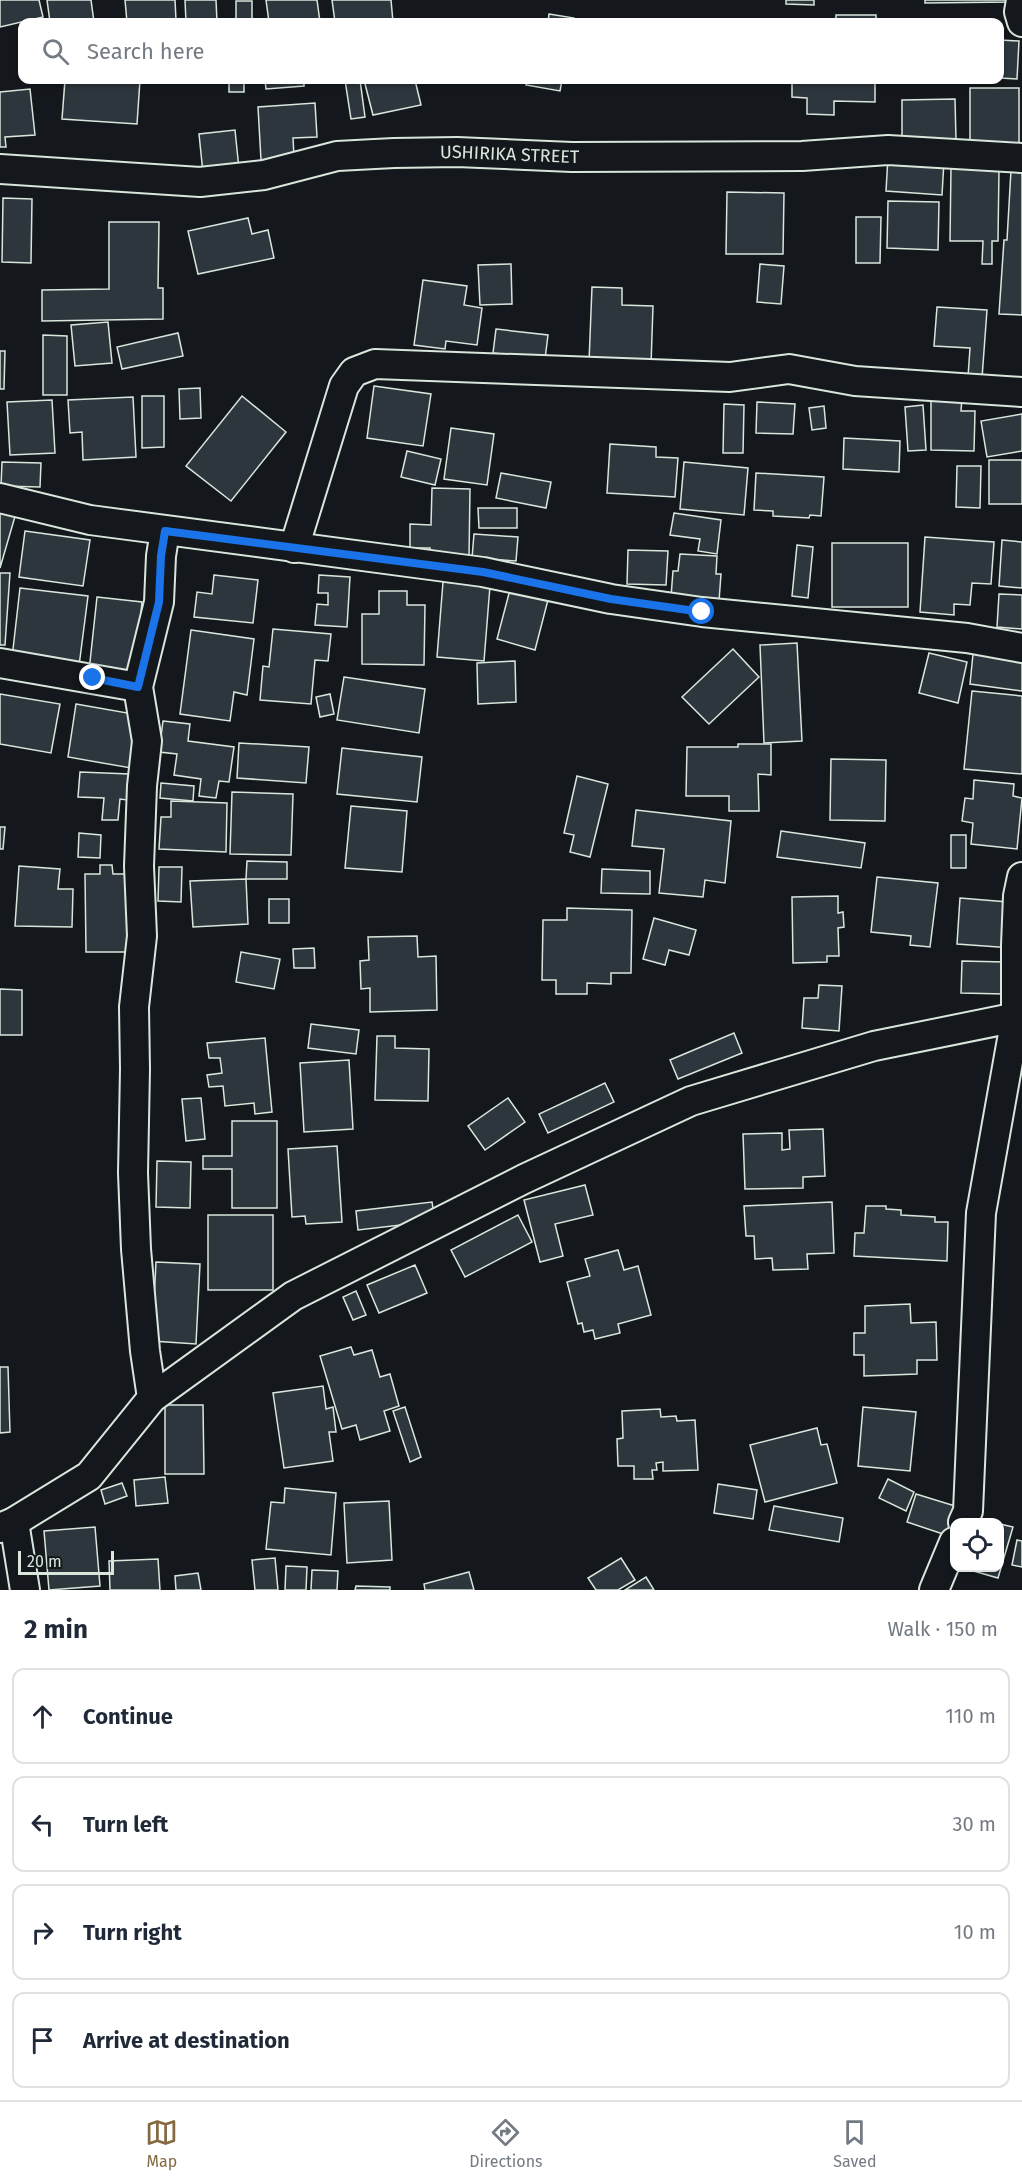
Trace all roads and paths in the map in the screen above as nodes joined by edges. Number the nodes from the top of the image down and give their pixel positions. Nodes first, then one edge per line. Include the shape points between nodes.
1 (1021, 0) edge
2 (1022, 22) edge
3 (1022, 159) edge
4 (0, 169) edge
5 (1022, 392) edge
6 (0, 498) edge
7 (165, 531) junction
8 (294, 548) junction
9 (1022, 648) edge
10 (0, 663) edge
11 (138, 687) junction
12 (1022, 877) edge
13 (1019, 1017) edge
14 (152, 1398) junction
15 (965, 1518) edge
16 (7, 1525) edge
17 (950, 1552) edge
18 (25, 1590) edge
19 (934, 1590) edge

1 - 2 street
3 - 4 street, USHIRIKA STREET via 888,150 790,156 394,153 337,156 264,175 200,182
5 - 8 street via 855,381 789,369 730,377 375,364 354,372 344,386
6 - 7 street via 90,520
7 - 8 street
7 - 11 street via 159,602
8 - 9 street via 483,572 611,599 702,612 967,638
10 - 11 street
11 - 14 street via 147,741 139,866 142,936 134,1007 133,1173 136,1249
12 - 13 street via 1016,945
13 - 14 street via 874,1046 691,1101 524,1179 293,1296
13 - 15 street via 981,1214
14 - 16 street via 88,1476
16 - 18 street
17 - 19 street

